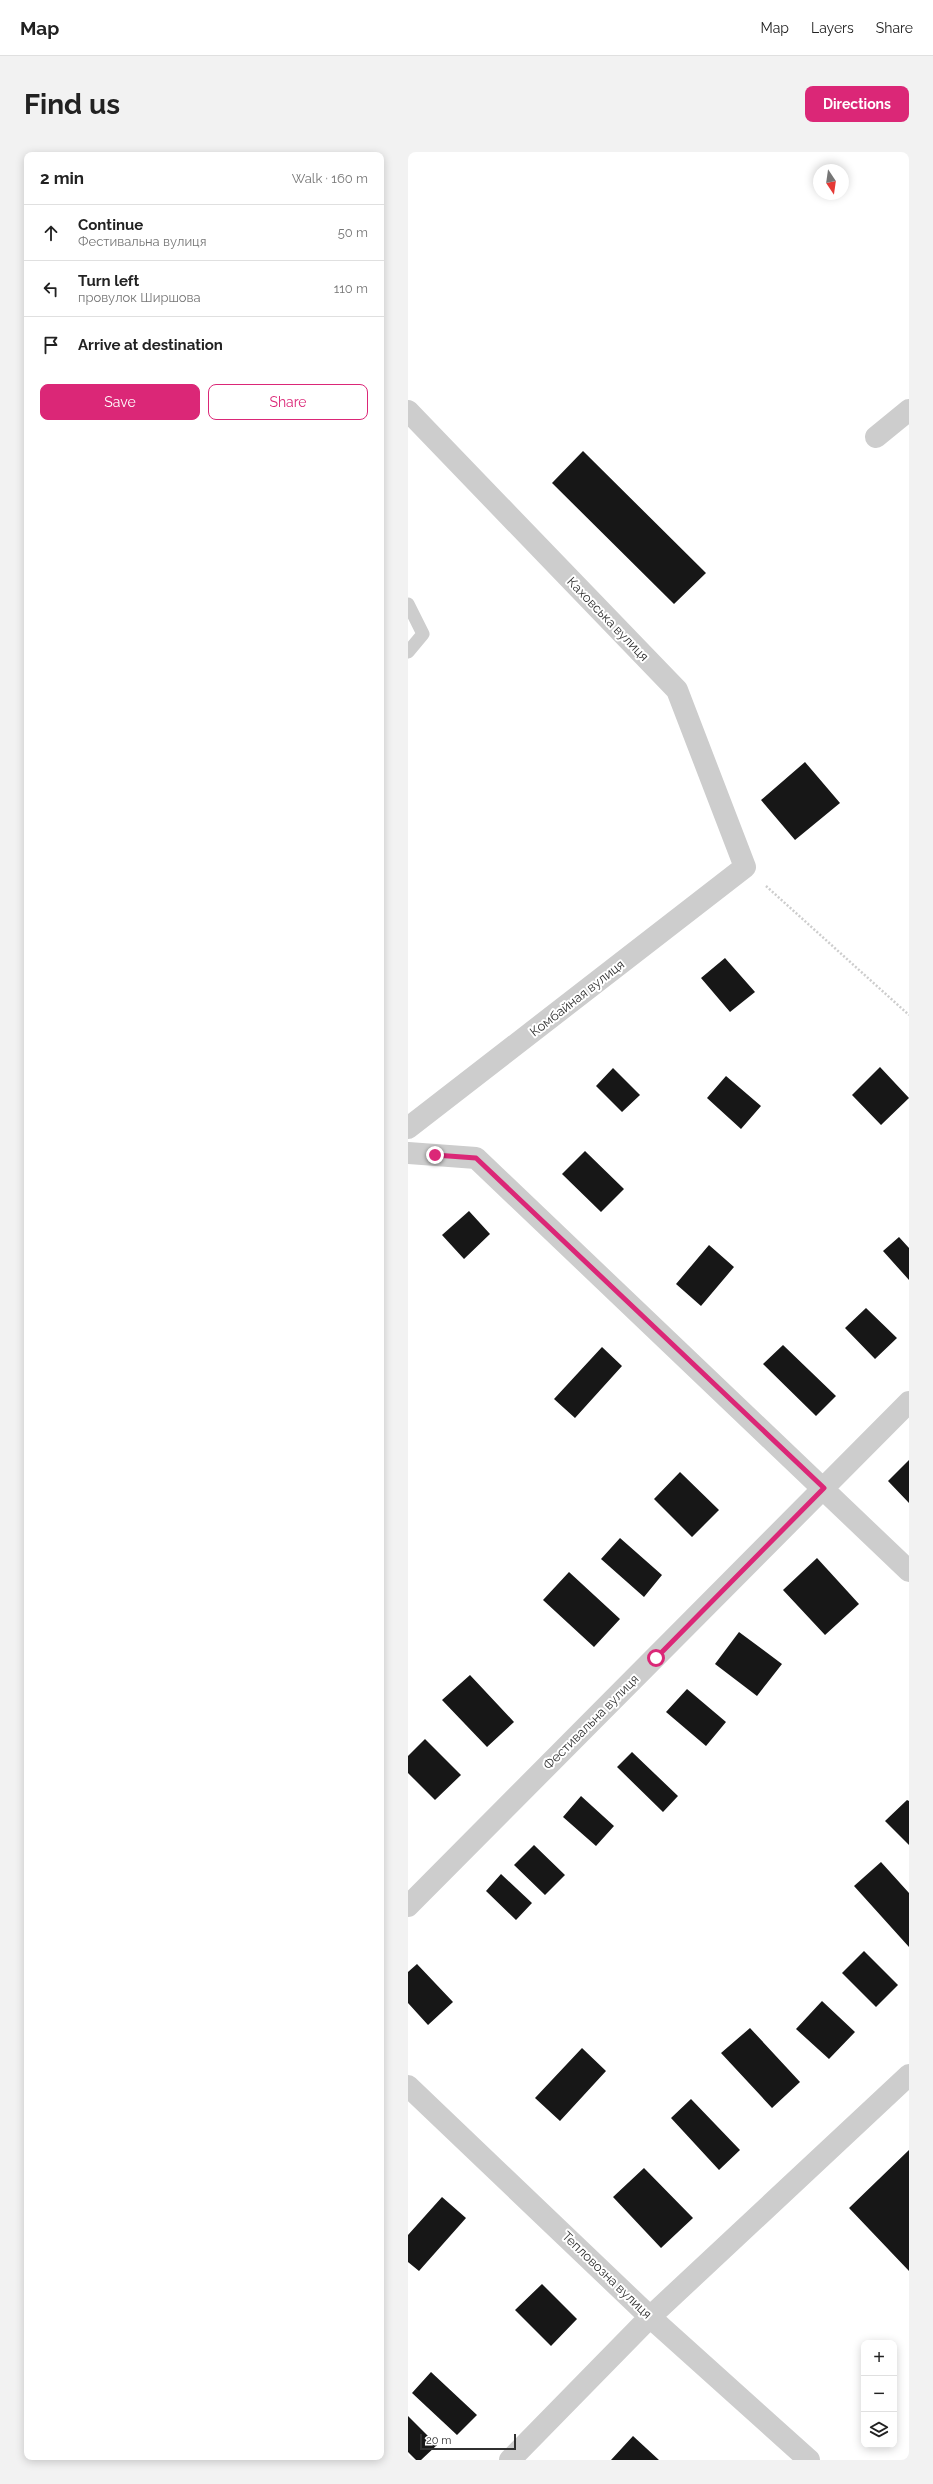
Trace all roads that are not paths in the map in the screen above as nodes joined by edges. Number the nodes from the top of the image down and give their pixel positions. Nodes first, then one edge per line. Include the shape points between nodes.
1 (909, 410) edge
2 (408, 411) edge
3 (876, 437) dead end
4 (408, 604) edge
5 (408, 652) edge
6 (745, 867) joint
7 (408, 1128) edge
8 (408, 1153) edge
9 (909, 1402) edge
10 (824, 1488) junction
11 (909, 1571) edge
12 (408, 1906) edge
13 (909, 2076) edge
14 (408, 2086) edge
15 (650, 2317) junction
16 (510, 2460) edge
17 (809, 2460) edge

1 - 3 street
2 - 6 street, Каховська вулиця via 677,690
4 - 5 lane via 423,634
6 - 7 street, Комбайная вулиця
8 - 10 street via 476,1158
9 - 10 street, Фестивальна вулиця
10 - 11 street
10 - 12 street, Фестивальна вулиця
13 - 15 street
14 - 15 street, Тепловозна вулиця
15 - 16 street
15 - 17 street, Тепловозна вулиця

